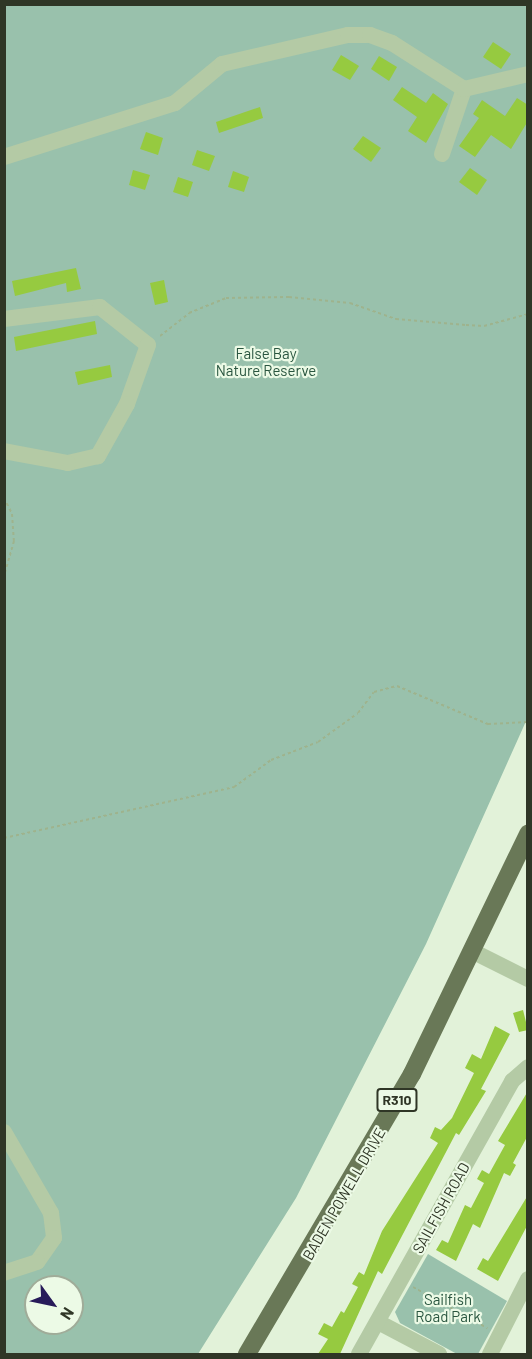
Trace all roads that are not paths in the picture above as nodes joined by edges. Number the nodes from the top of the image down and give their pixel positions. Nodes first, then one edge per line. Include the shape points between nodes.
1 (528, 74) edge
2 (464, 89) junction
3 (442, 154) dead end
4 (4, 157) edge
5 (4, 319) edge
6 (4, 451) edge
7 (528, 834) edge
8 (474, 952) junction
9 (528, 979) edge
10 (528, 1067) edge
11 (4, 1132) edge
12 (4, 1273) edge
13 (528, 1279) edge
14 (378, 1322) junction
15 (247, 1354) edge
16 (359, 1354) edge
17 (439, 1354) edge
18 (490, 1354) edge

1 - 2 street
2 - 3 street
2 - 4 street via 392,43 370,35 348,34 222,64 175,103
5 - 6 street via 100,307 148,345 128,404 98,456 68,463
7 - 8 main road, BADEN POWELL DRIVE / R310
8 - 9 street
8 - 15 main road, BADEN POWELL DRIVE / R310 via 363,1162
10 - 14 street, SAILFISH ROAD via 512,1081
11 - 12 street via 51,1213 54,1238 38,1262
13 - 18 street
14 - 16 street, SAILFISH ROAD
14 - 17 street

